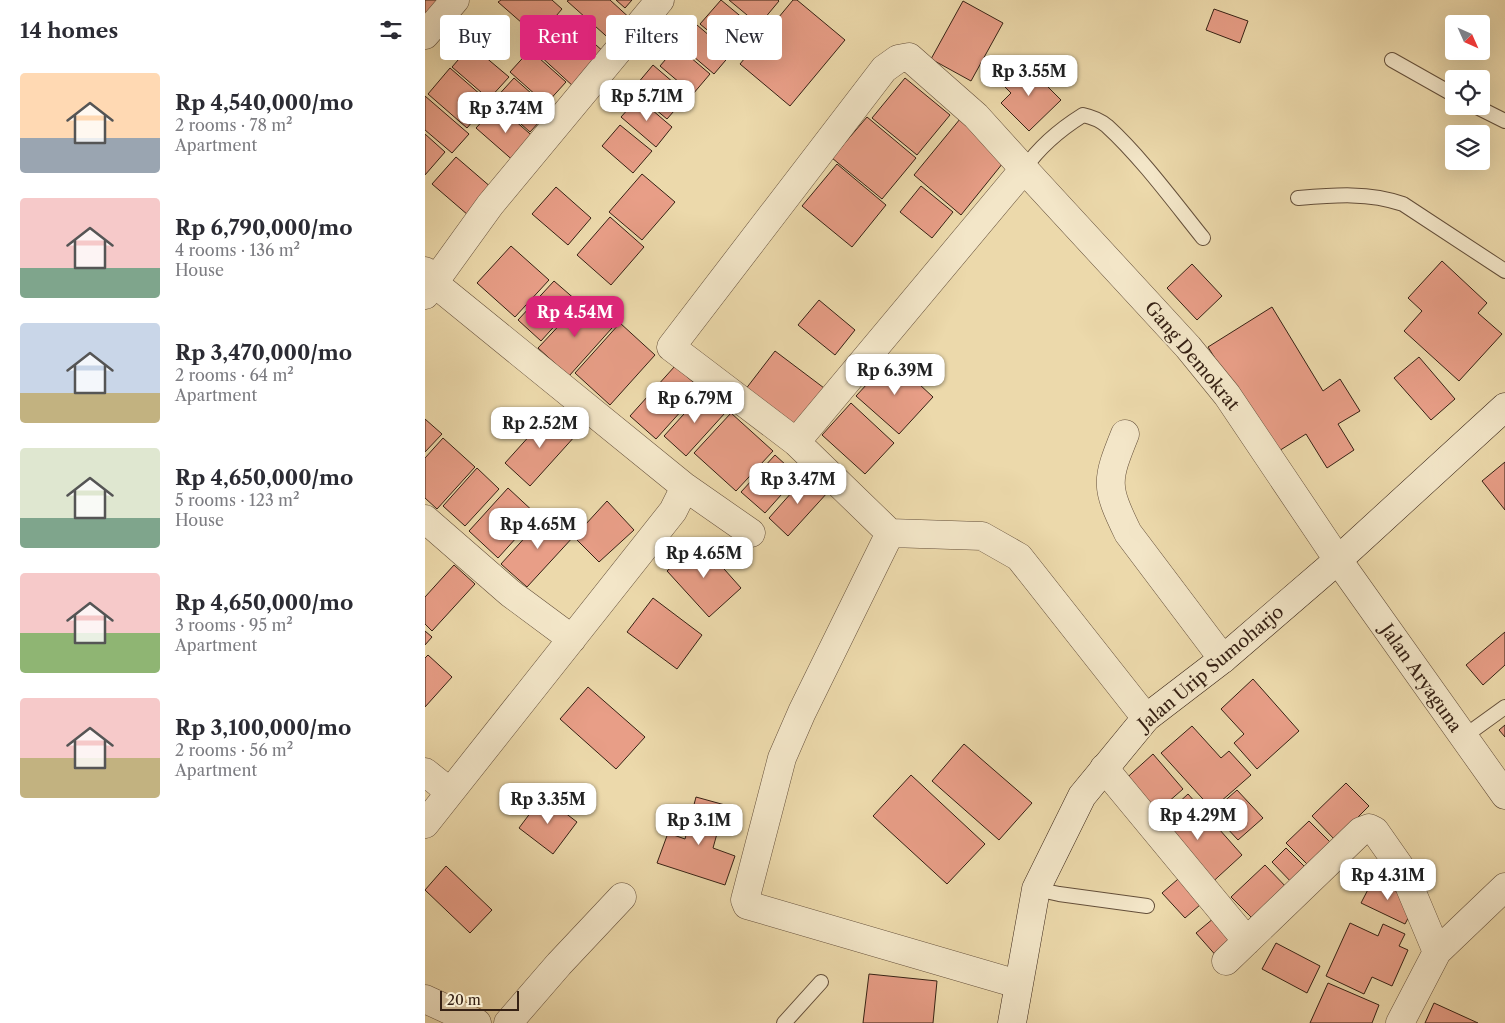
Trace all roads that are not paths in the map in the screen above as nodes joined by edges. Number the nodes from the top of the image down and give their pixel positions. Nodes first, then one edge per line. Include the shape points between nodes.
1 (455, 0) edge
2 (660, 0) edge
3 (425, 35) edge
4 (1392, 60) dead end
5 (1445, 90) edge
6 (1490, 114) edge
7 (1505, 121) edge
8 (1024, 169) junction
9 (1298, 198) dead end
10 (1203, 238) dead end
11 (1505, 271) edge
12 (428, 283) edge
13 (1505, 407) edge
14 (1125, 434) dead end
15 (796, 442) junction
16 (685, 488) junction
17 (425, 519) edge
18 (751, 533) dead end
19 (890, 533) junction
20 (1338, 560) junction
21 (572, 639) junction
22 (1223, 659) junction
23 (1505, 707) edge
24 (1147, 718) junction
25 (1462, 738) junction
26 (1104, 768) junction
27 (425, 772) edge
28 (450, 792) junction
29 (1505, 795) edge
30 (425, 824) edge
31 (1505, 887) edge
32 (1036, 889) junction
33 (622, 896) dead end
34 (1147, 906) dead end
35 (1247, 941) junction
36 (1437, 952) junction
37 (1226, 961) dead end
38 (821, 982) dead end
39 (1018, 984) junction
40 (425, 998) edge
41 (477, 1023) edge
42 (508, 1023) edge
43 (784, 1023) edge
44 (1013, 1023) edge
45 (1399, 1023) edge

1 - 3 street
2 - 12 street
4 - 5 lane
6 - 7 lane
8 - 10 lane via 1036,151 1068,124 1083,115 1093,117 1127,147
8 - 15 street
8 - 15 street, Gang Demokrat via 976,116 909,57 898,59 884,69 671,347
8 - 20 street, Gang Demokrat via 1188,347 1227,395
9 - 11 lane via 1351,195 1385,198 1403,204
12 - 16 street
13 - 20 street, Jalan Urip Sumoharjo
14 - 22 street via 1111,470 1111,493 1119,515 1128,533
15 - 19 street
16 - 18 street
16 - 21 street via 673,510
17 - 21 street via 510,593
19 - 24 street via 982,536 1019,557
19 - 39 street via 782,758 745,900 747,905
20 - 22 street, Jalan Urip Sumoharjo
20 - 25 street, Jalan Aryaguna
21 - 28 street
22 - 24 street, Jalan Urip Sumoharjo
23 - 25 lane
24 - 26 street, Jalan Urip Sumoharjo
25 - 29 street, Jalan Aryaguna
26 - 32 street, Jalan Urip Sumoharjo via 1081,796
26 - 35 street
27 - 28 street
28 - 30 street
31 - 36 street
32 - 34 lane
32 - 39 street, Jalan Urip Sumoharjo
33 - 42 street
35 - 36 street via 1361,831 1369,828 1375,831 1403,871
35 - 37 street
36 - 45 street
38 - 43 lane
39 - 44 street, Jalan Urip Sumoharjo
40 - 41 street

